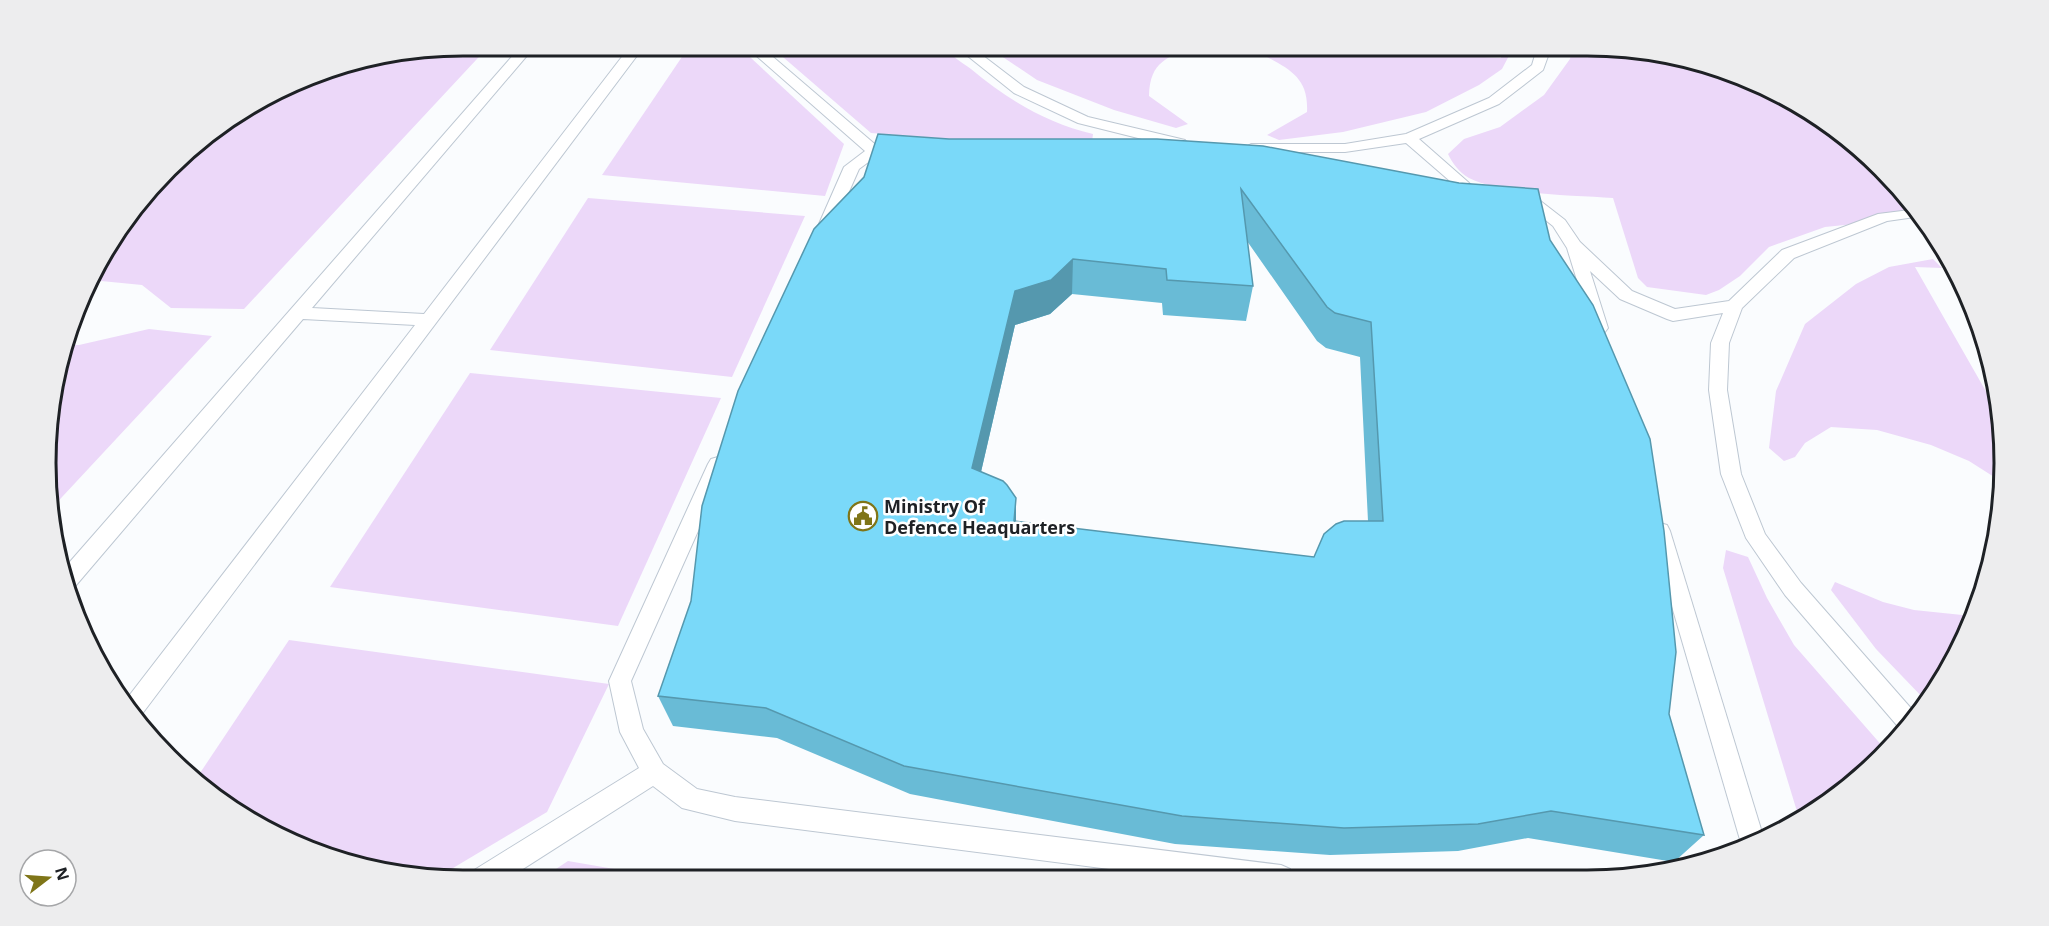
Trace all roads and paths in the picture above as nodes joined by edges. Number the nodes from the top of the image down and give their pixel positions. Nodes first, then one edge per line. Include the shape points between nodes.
1 (520, 56) edge
2 (630, 56) edge
3 (765, 56) edge
4 (975, 56) edge
5 (1542, 56) edge
6 (1409, 138) junction
7 (1197, 144) edge
8 (1240, 148) edge
9 (913, 149) edge
10 (874, 151) junction
11 (1439, 183) edge
12 (1463, 185) junction
13 (1908, 214) edge
14 (1574, 246) junction
15 (813, 253) edge
16 (1734, 306) junction
17 (298, 313) junction
18 (428, 320) junction
19 (1605, 347) edge
20 (726, 446) edge
21 (1655, 517) edge
22 (71, 576) edge
23 (136, 705) edge
24 (1904, 717) edge
25 (654, 772) junction
26 (1750, 835) edge
27 (498, 870) edge
28 (1211, 870) edge

1 - 17 lane
2 - 18 lane
3 - 10 lane
4 - 7 lane via 1019,90 1083,120 1166,141
5 - 6 lane via 1538,67 1494,101
6 - 8 lane via 1345,148
6 - 12 lane
9 - 10 lane
10 - 15 lane via 852,167
11 - 12 lane
12 - 14 lane via 1530,200 1559,223
13 - 16 lane via 1884,217 1788,254
14 - 16 lane via 1626,295 1672,315
14 - 19 lane
16 - 24 lane via 1720,343 1718,390 1731,474 1756,538 1808,607
17 - 18 lane
17 - 22 lane
18 - 23 lane
20 - 25 lane via 620,681 632,732
21 - 26 lane
25 - 27 lane
25 - 28 lane via 691,800 735,809

